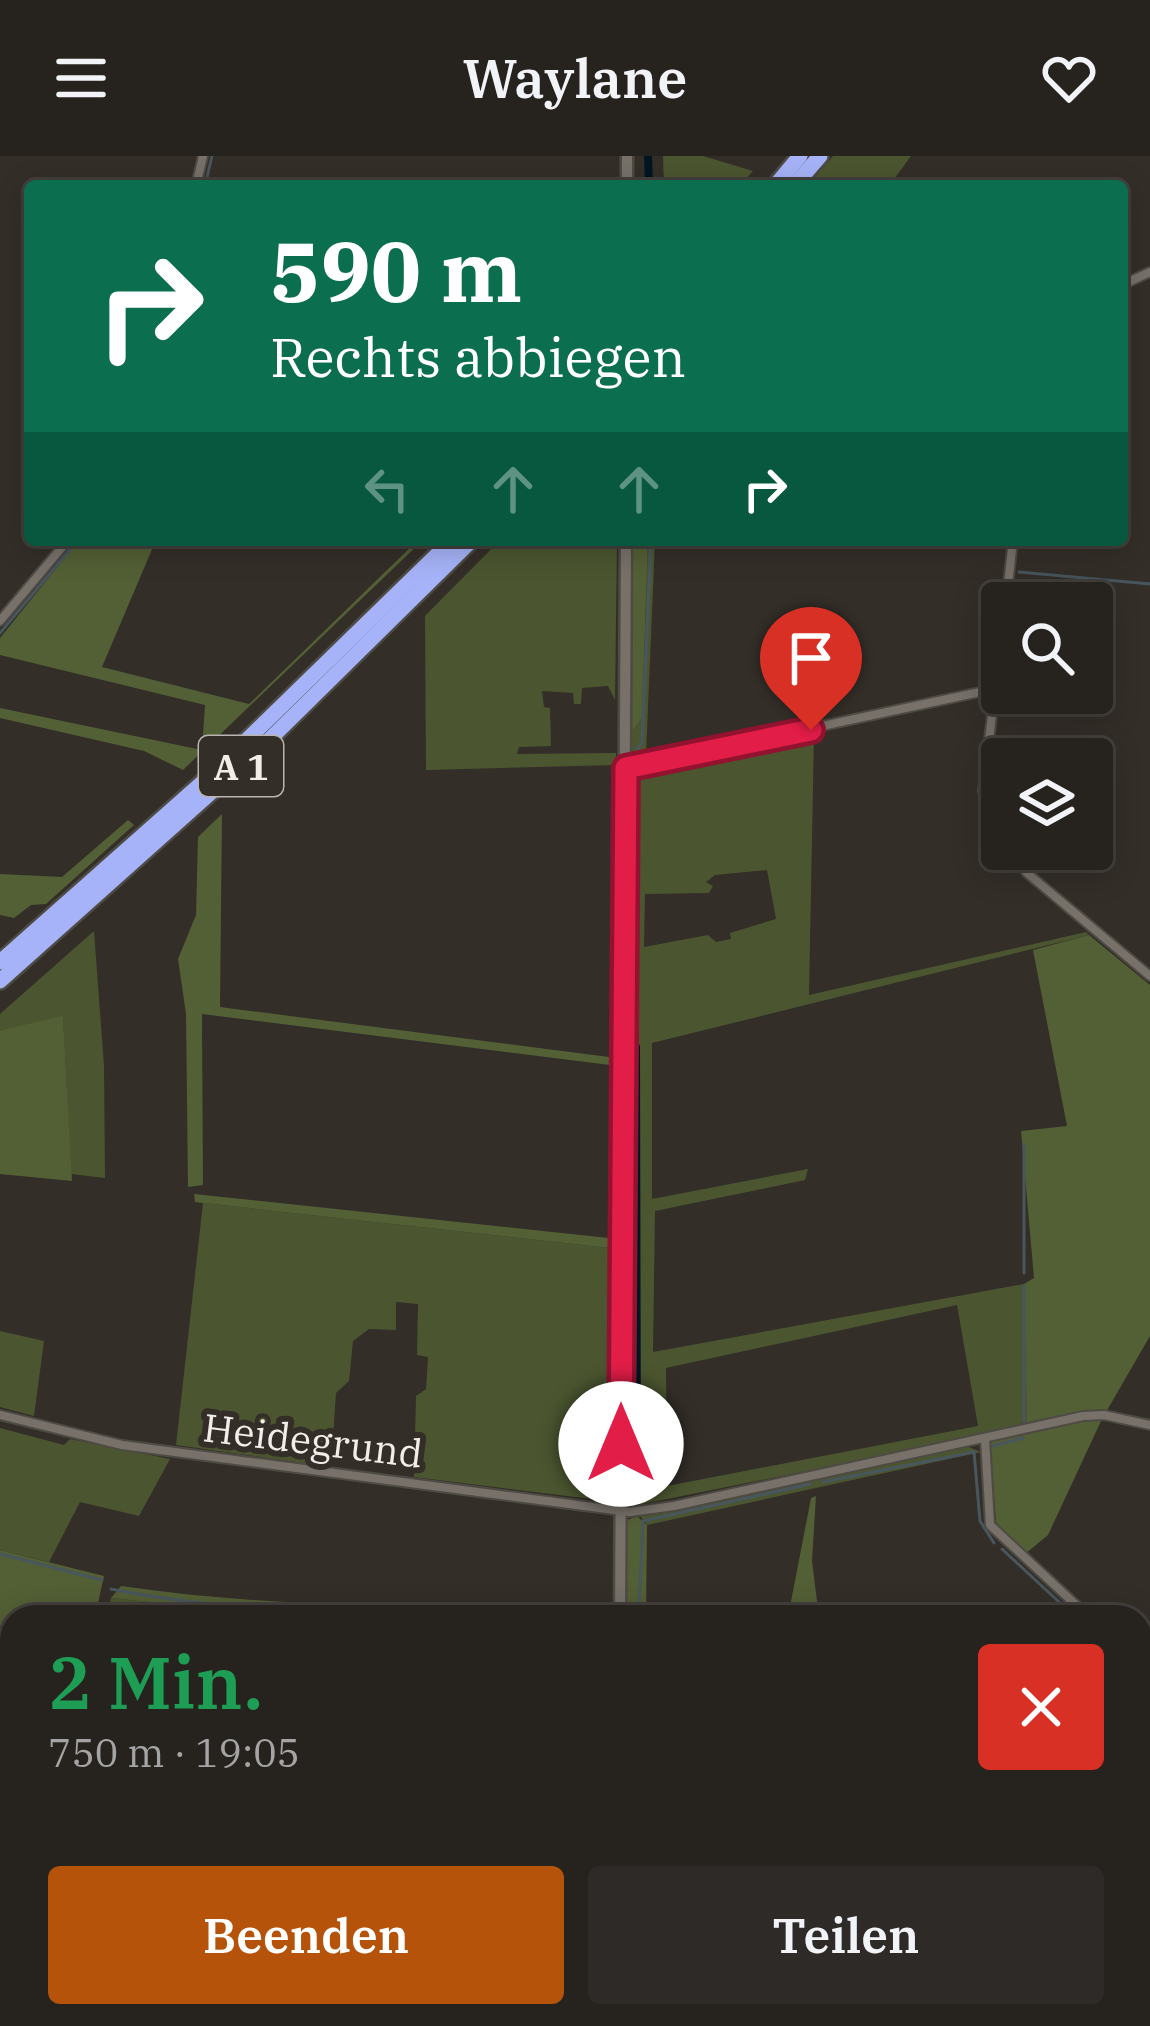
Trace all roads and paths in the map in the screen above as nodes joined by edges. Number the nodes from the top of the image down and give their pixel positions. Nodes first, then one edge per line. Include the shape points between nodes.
1 (800, 156) edge
2 (820, 156) edge
3 (780, 180) edge
4 (799, 180) edge
5 (63, 546) edge
6 (446, 546) edge
7 (466, 546) edge
8 (626, 546) edge
9 (1012, 546) edge
10 (1008, 582) edge
11 (0, 621) edge
12 (981, 692) edge
13 (626, 768) junction
14 (1025, 870) edge
15 (0, 962) edge
16 (1150, 976) edge
17 (0, 981) edge
18 (0, 1414) edge
19 (1150, 1425) edge
20 (985, 1438) junction
21 (621, 1511) junction
22 (620, 1605) edge
23 (1076, 1605) edge

1 - 3 highway
2 - 4 highway
5 - 11 street
6 - 15 highway, A 1 via 213,773
7 - 17 highway, A 1 via 223,784
8 - 13 main road
9 - 10 street
12 - 13 street
13 - 21 main road
14 - 16 street
18 - 21 street, Heidegrund via 122,1445
19 - 20 street, Heidegrund via 1083,1416
20 - 21 street, Heidegrund
20 - 23 street via 990,1525
21 - 22 main road

